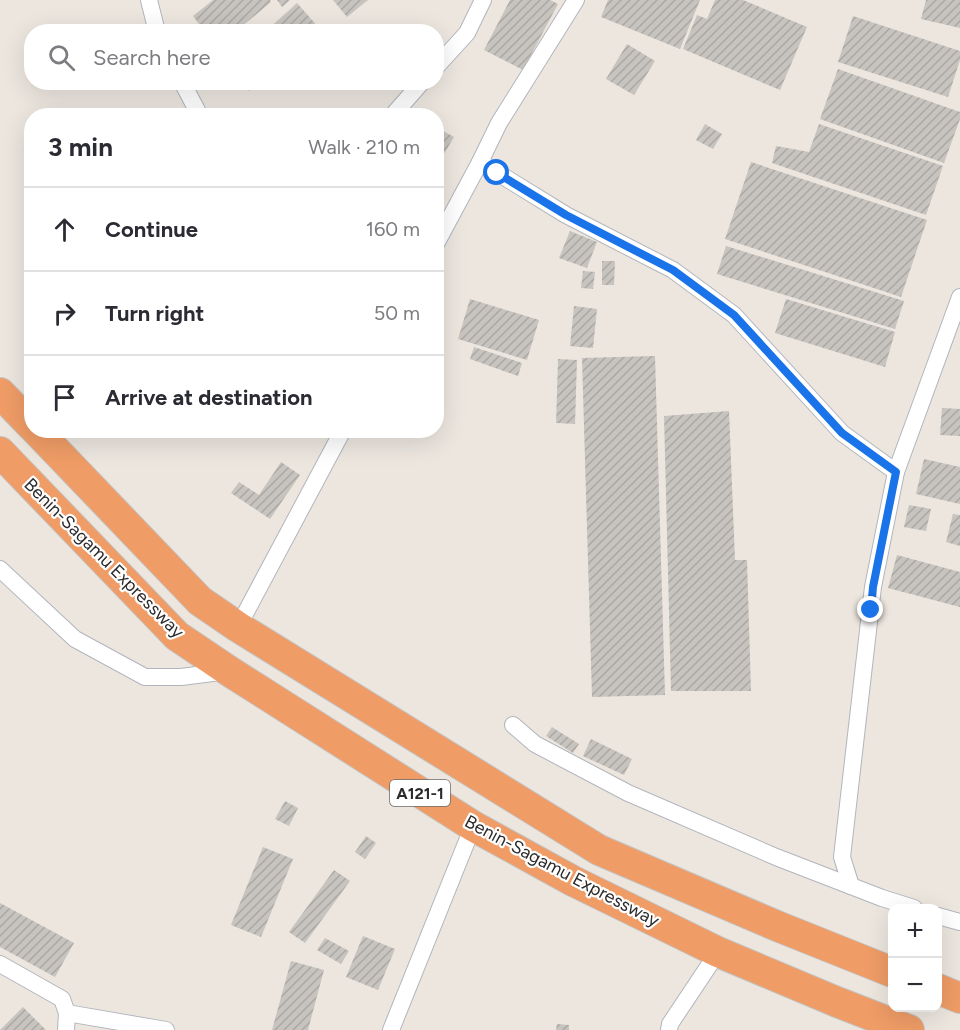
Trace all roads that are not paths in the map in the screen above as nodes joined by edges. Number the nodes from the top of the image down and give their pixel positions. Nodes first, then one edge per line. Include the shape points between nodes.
1 (149, 0) edge
2 (483, 0) edge
3 (576, 0) edge
4 (155, 24) edge
5 (444, 58) edge
6 (186, 90) edge
7 (415, 90) edge
8 (196, 108) edge
9 (399, 108) edge
10 (480, 162) junction
11 (444, 229) edge
12 (960, 297) edge
13 (0, 393) edge
14 (24, 418) edge
15 (44, 438) edge
16 (339, 438) edge
17 (0, 452) edge
18 (896, 472) junction
19 (0, 568) edge
20 (238, 627) junction
21 (229, 671) junction
22 (513, 725) dead end
23 (473, 826) junction
24 (851, 886) junction
25 (899, 904) edge
26 (942, 917) edge
27 (960, 922) edge
28 (718, 952) junction
29 (0, 964) edge
30 (888, 970) edge
31 (942, 991) edge
32 (960, 998) edge
33 (67, 1022) edge
34 (166, 1030) edge
35 (391, 1030) edge
36 (669, 1030) edge
37 (909, 1030) edge

1 - 4 street
2 - 5 street via 467,33
3 - 10 street via 499,123
6 - 8 street
7 - 9 street
10 - 11 street
10 - 18 street via 566,215 673,270 734,315 842,433
12 - 18 street
13 - 14 highway
15 - 20 highway, Benin-Sagamu Expressway / A121-1 via 200,601
16 - 20 street
17 - 21 highway, Benin-Sagamu Expressway / A121-1 via 177,636
18 - 24 street via 873,587 842,857
19 - 21 street via 75,639 145,677
20 - 30 highway, Benin-Sagamu Expressway / A121-1 via 599,850
21 - 23 highway, Benin-Sagamu Expressway / A121-1
22 - 24 street via 535,744 628,793
23 - 28 highway, Benin-Sagamu Expressway / A121-1 via 573,881
23 - 35 street
24 - 25 street
26 - 27 street
28 - 36 street
28 - 37 highway, Benin-Sagamu Expressway / A121-1
29 - 33 street via 62,999
31 - 32 highway
33 - 34 street

